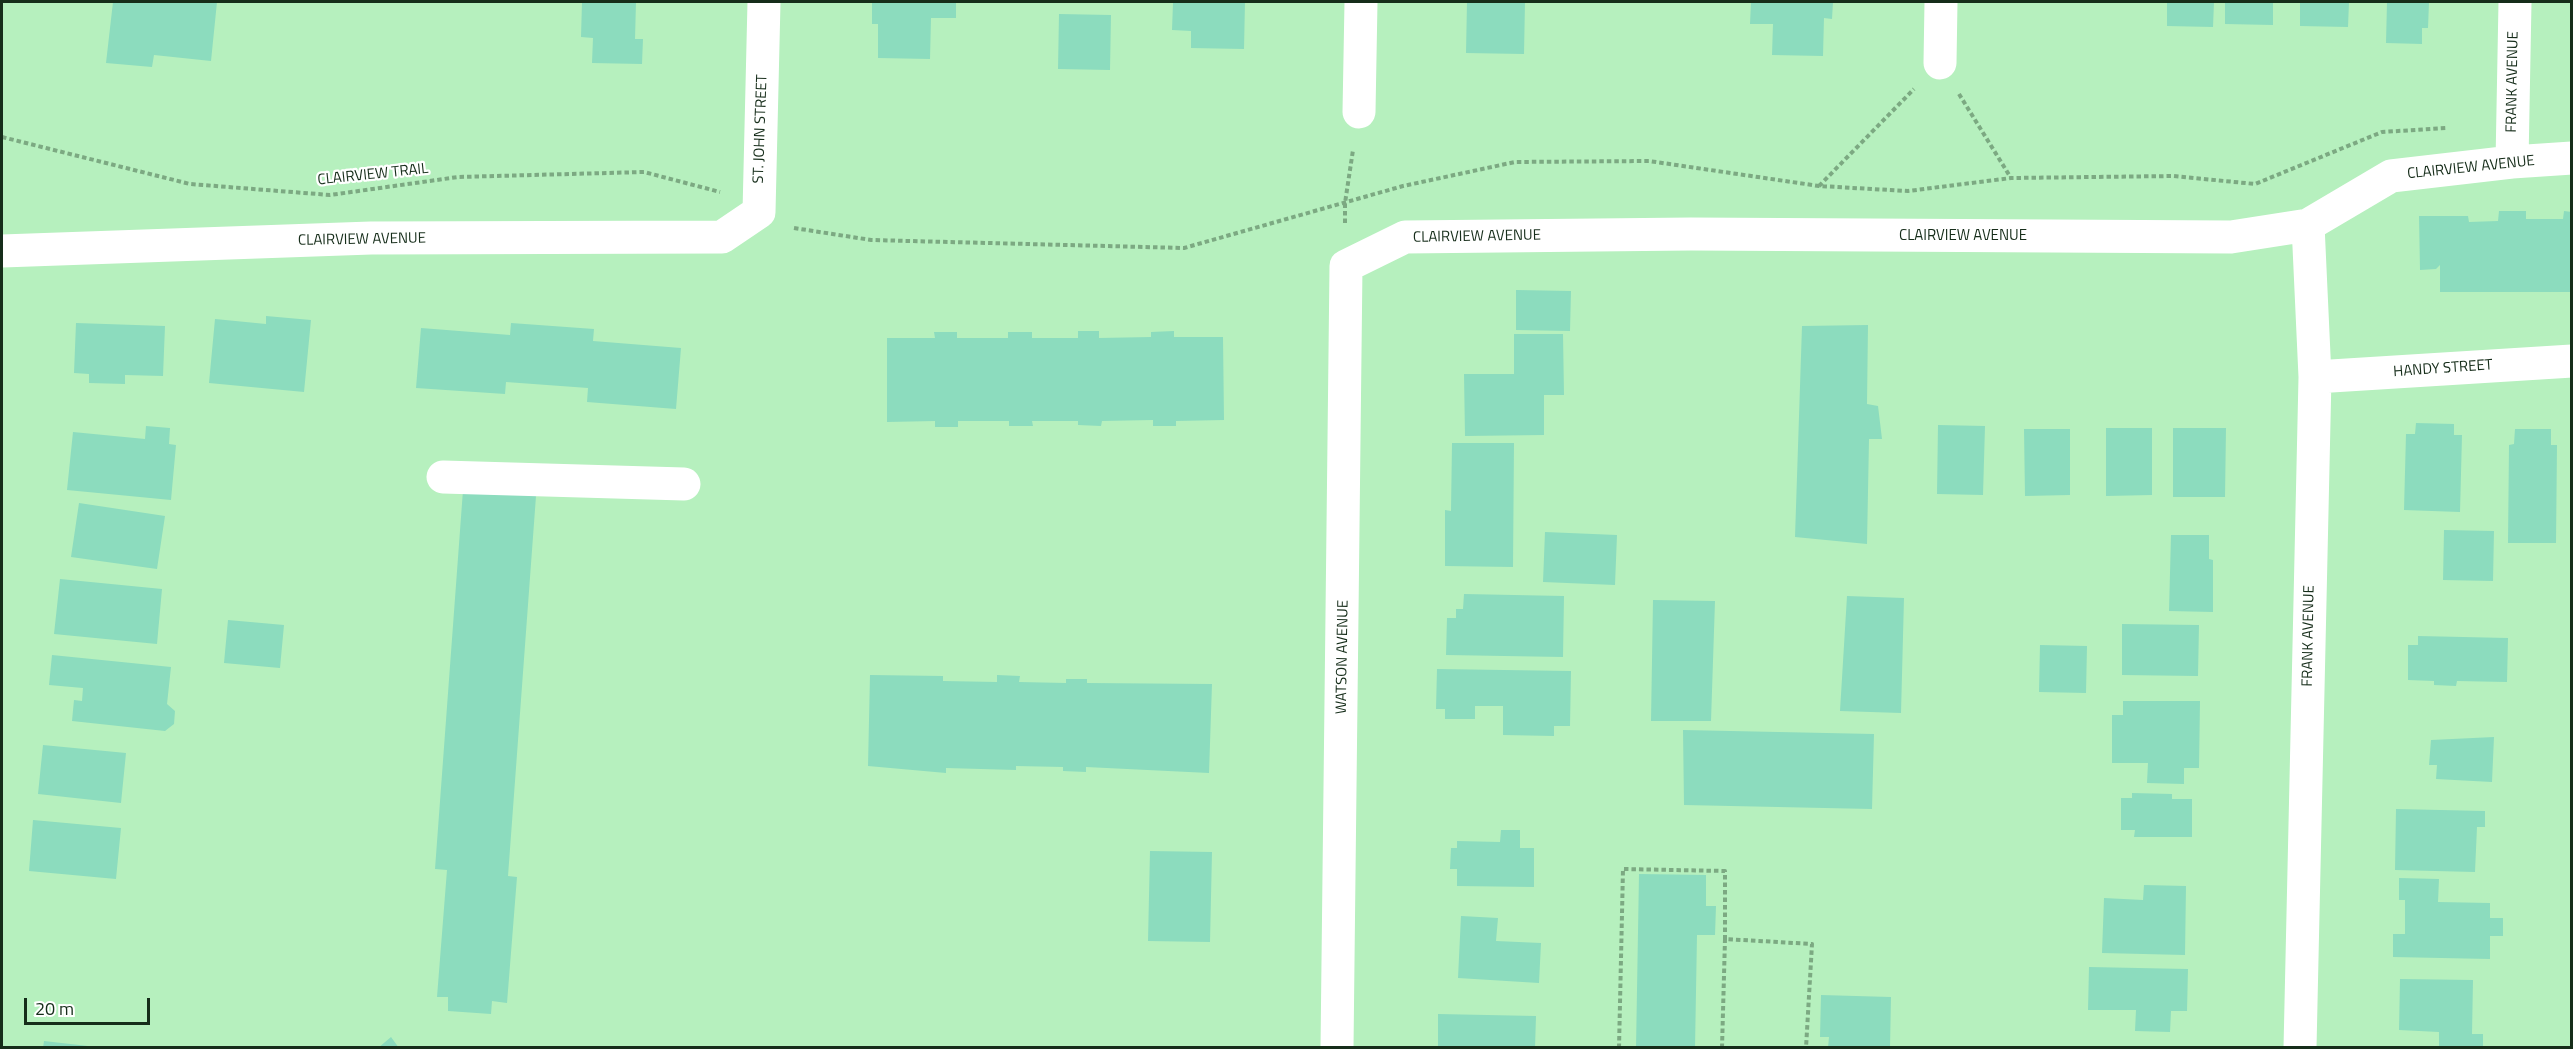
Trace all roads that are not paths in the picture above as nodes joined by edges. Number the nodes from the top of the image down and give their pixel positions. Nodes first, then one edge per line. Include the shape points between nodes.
1 (764, 2) edge
2 (1361, 2) edge
3 (1941, 2) edge
4 (2515, 2) edge
5 (1940, 63) road end
6 (1359, 112) road end
7 (2571, 159) edge
8 (2512, 162) junction
9 (2308, 225) junction
10 (722, 237) joint
11 (2, 251) edge
12 (1346, 266) joint
13 (2571, 361) edge
14 (2315, 377) junction
15 (443, 477) dead end
16 (684, 484) dead end
17 (1337, 1047) edge
18 (2300, 1047) edge

1 - 10 street, ST. JOHN STREET via 759,212
2 - 6 street
3 - 5 street
4 - 8 street, FRANK AVENUE
7 - 8 street, CLAIRVIEW AVENUE
8 - 9 street, CLAIRVIEW AVENUE via 2391,177
9 - 12 street, CLAIRVIEW AVENUE via 2231,237 1405,237
9 - 14 street, FRANK AVENUE
10 - 11 street, CLAIRVIEW AVENUE via 371,238
12 - 17 street, WATSON AVENUE
13 - 14 street, HANDY STREET
14 - 18 street, FRANK AVENUE
15 - 16 street

